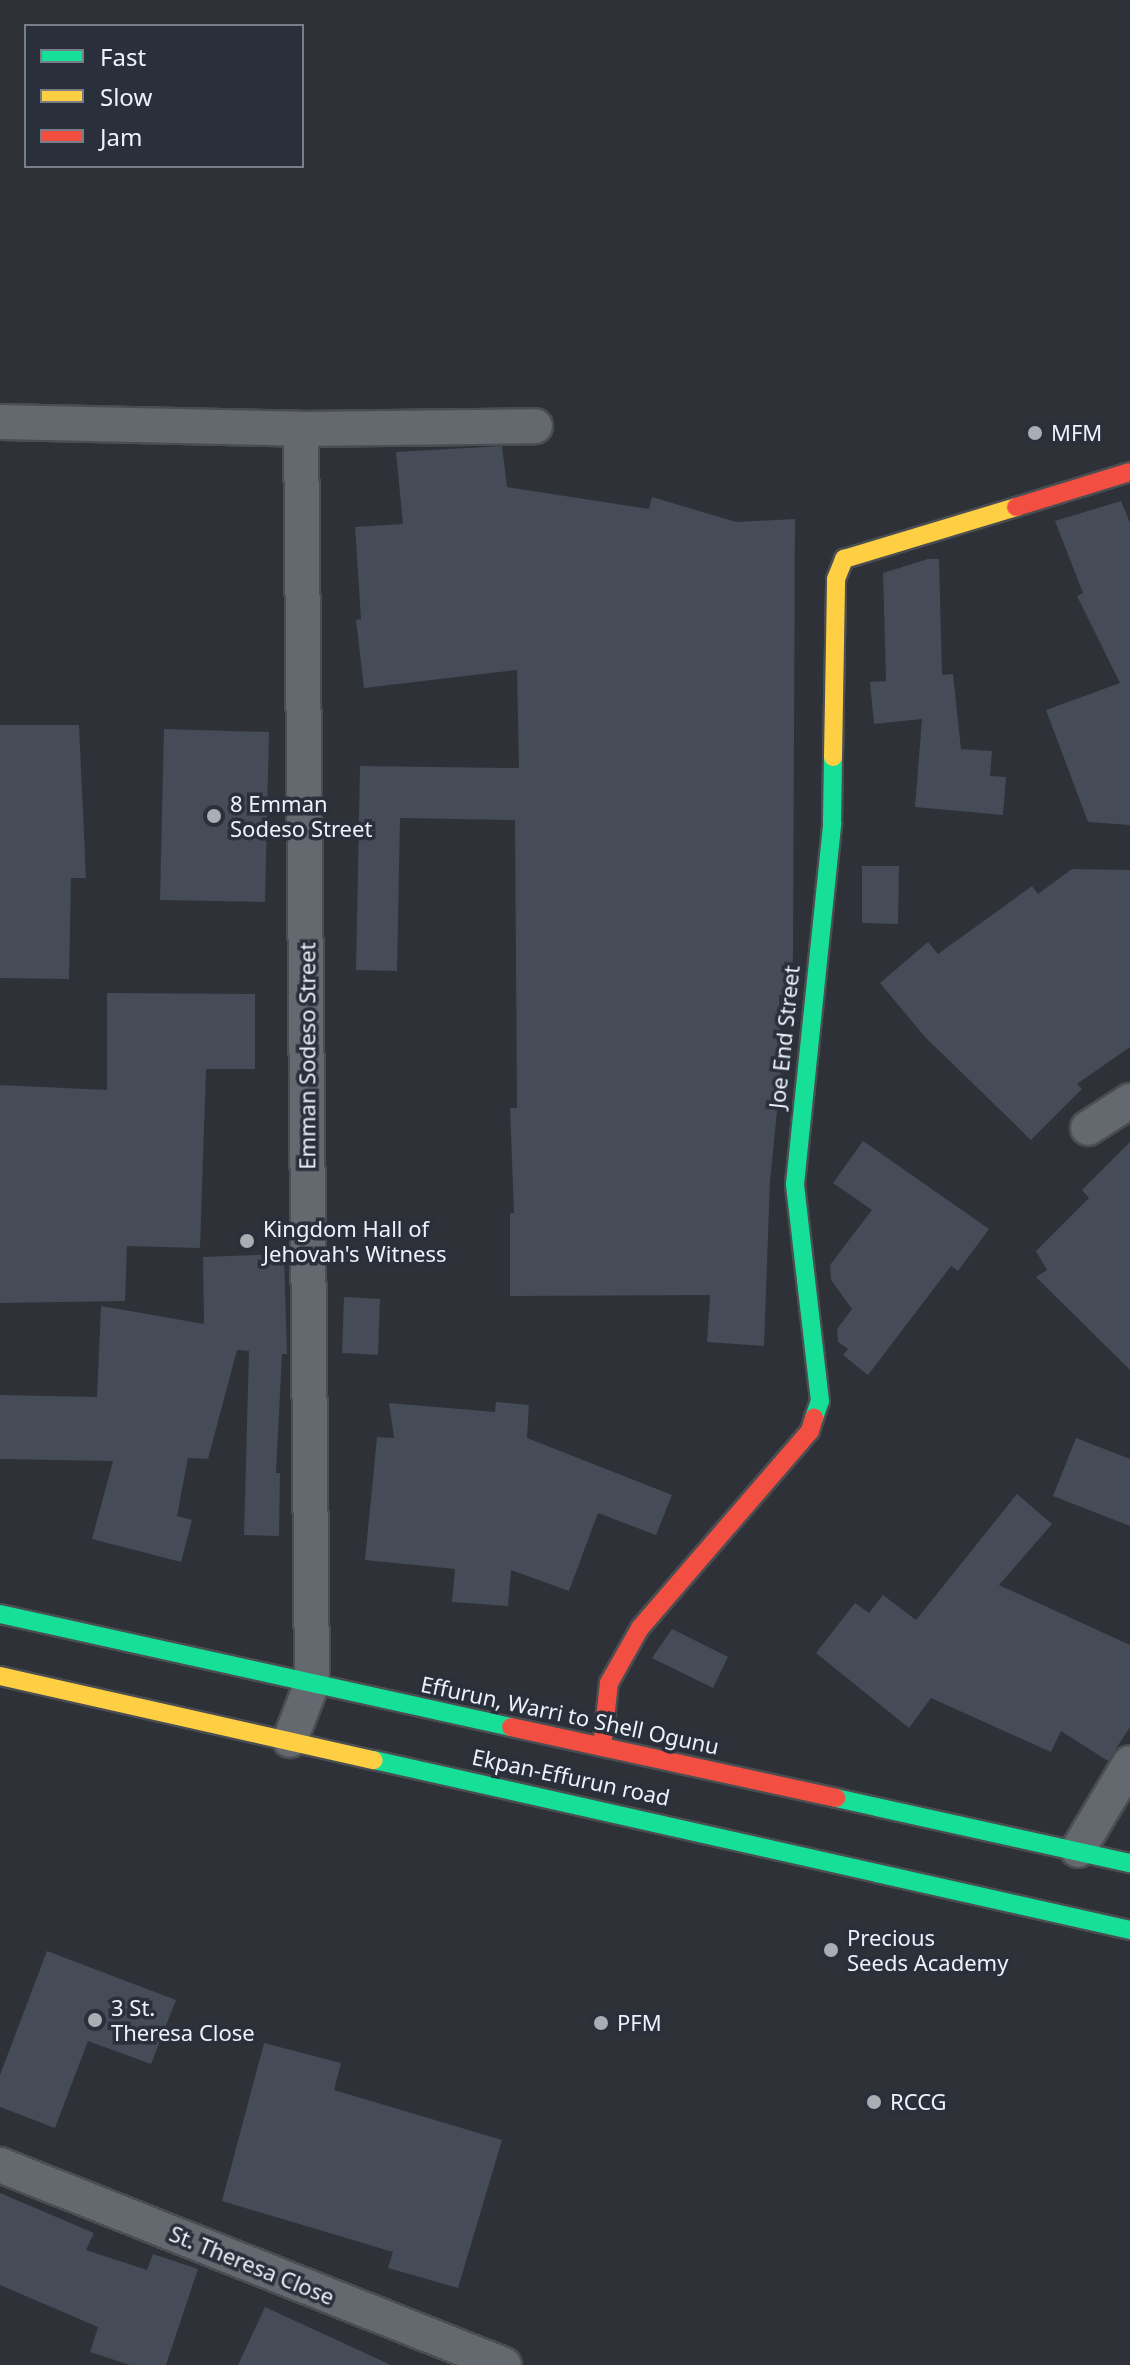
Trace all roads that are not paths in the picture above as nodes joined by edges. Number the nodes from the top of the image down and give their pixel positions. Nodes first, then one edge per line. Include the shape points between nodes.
1 (0, 422) edge
2 (535, 426) dead end
3 (301, 429) junction
4 (1130, 472) edge
5 (1130, 1101) edge
6 (1088, 1128) dead end
7 (0, 1614) edge
8 (0, 1676) edge
9 (312, 1683) junction
10 (290, 1740) junction
11 (602, 1747) junction
12 (1130, 1763) edge
13 (1078, 1850) junction
14 (1130, 1863) edge
15 (1130, 1930) edge
16 (0, 2165) edge
17 (504, 2365) edge

1 - 3 street
2 - 3 street
3 - 9 street, Emman Sodeso Street
4 - 11 main road, Joe End Street via 844,559 836,579 832,823 795,1184 820,1401 810,1431 640,1628 609,1683
5 - 6 street
7 - 9 main road, Effurun, Warri to Shell Ogunu
8 - 10 main road, Ekpan-Effurun road
9 - 10 street
9 - 11 main road, Effurun, Warri to Shell Ogunu
10 - 15 main road, Ekpan-Effurun road
11 - 13 main road, Effurun, Warri to Shell Ogunu
12 - 13 street
13 - 14 main road, Effurun, Warri to Shell Ogunu
16 - 17 street, St. Theresa Close

